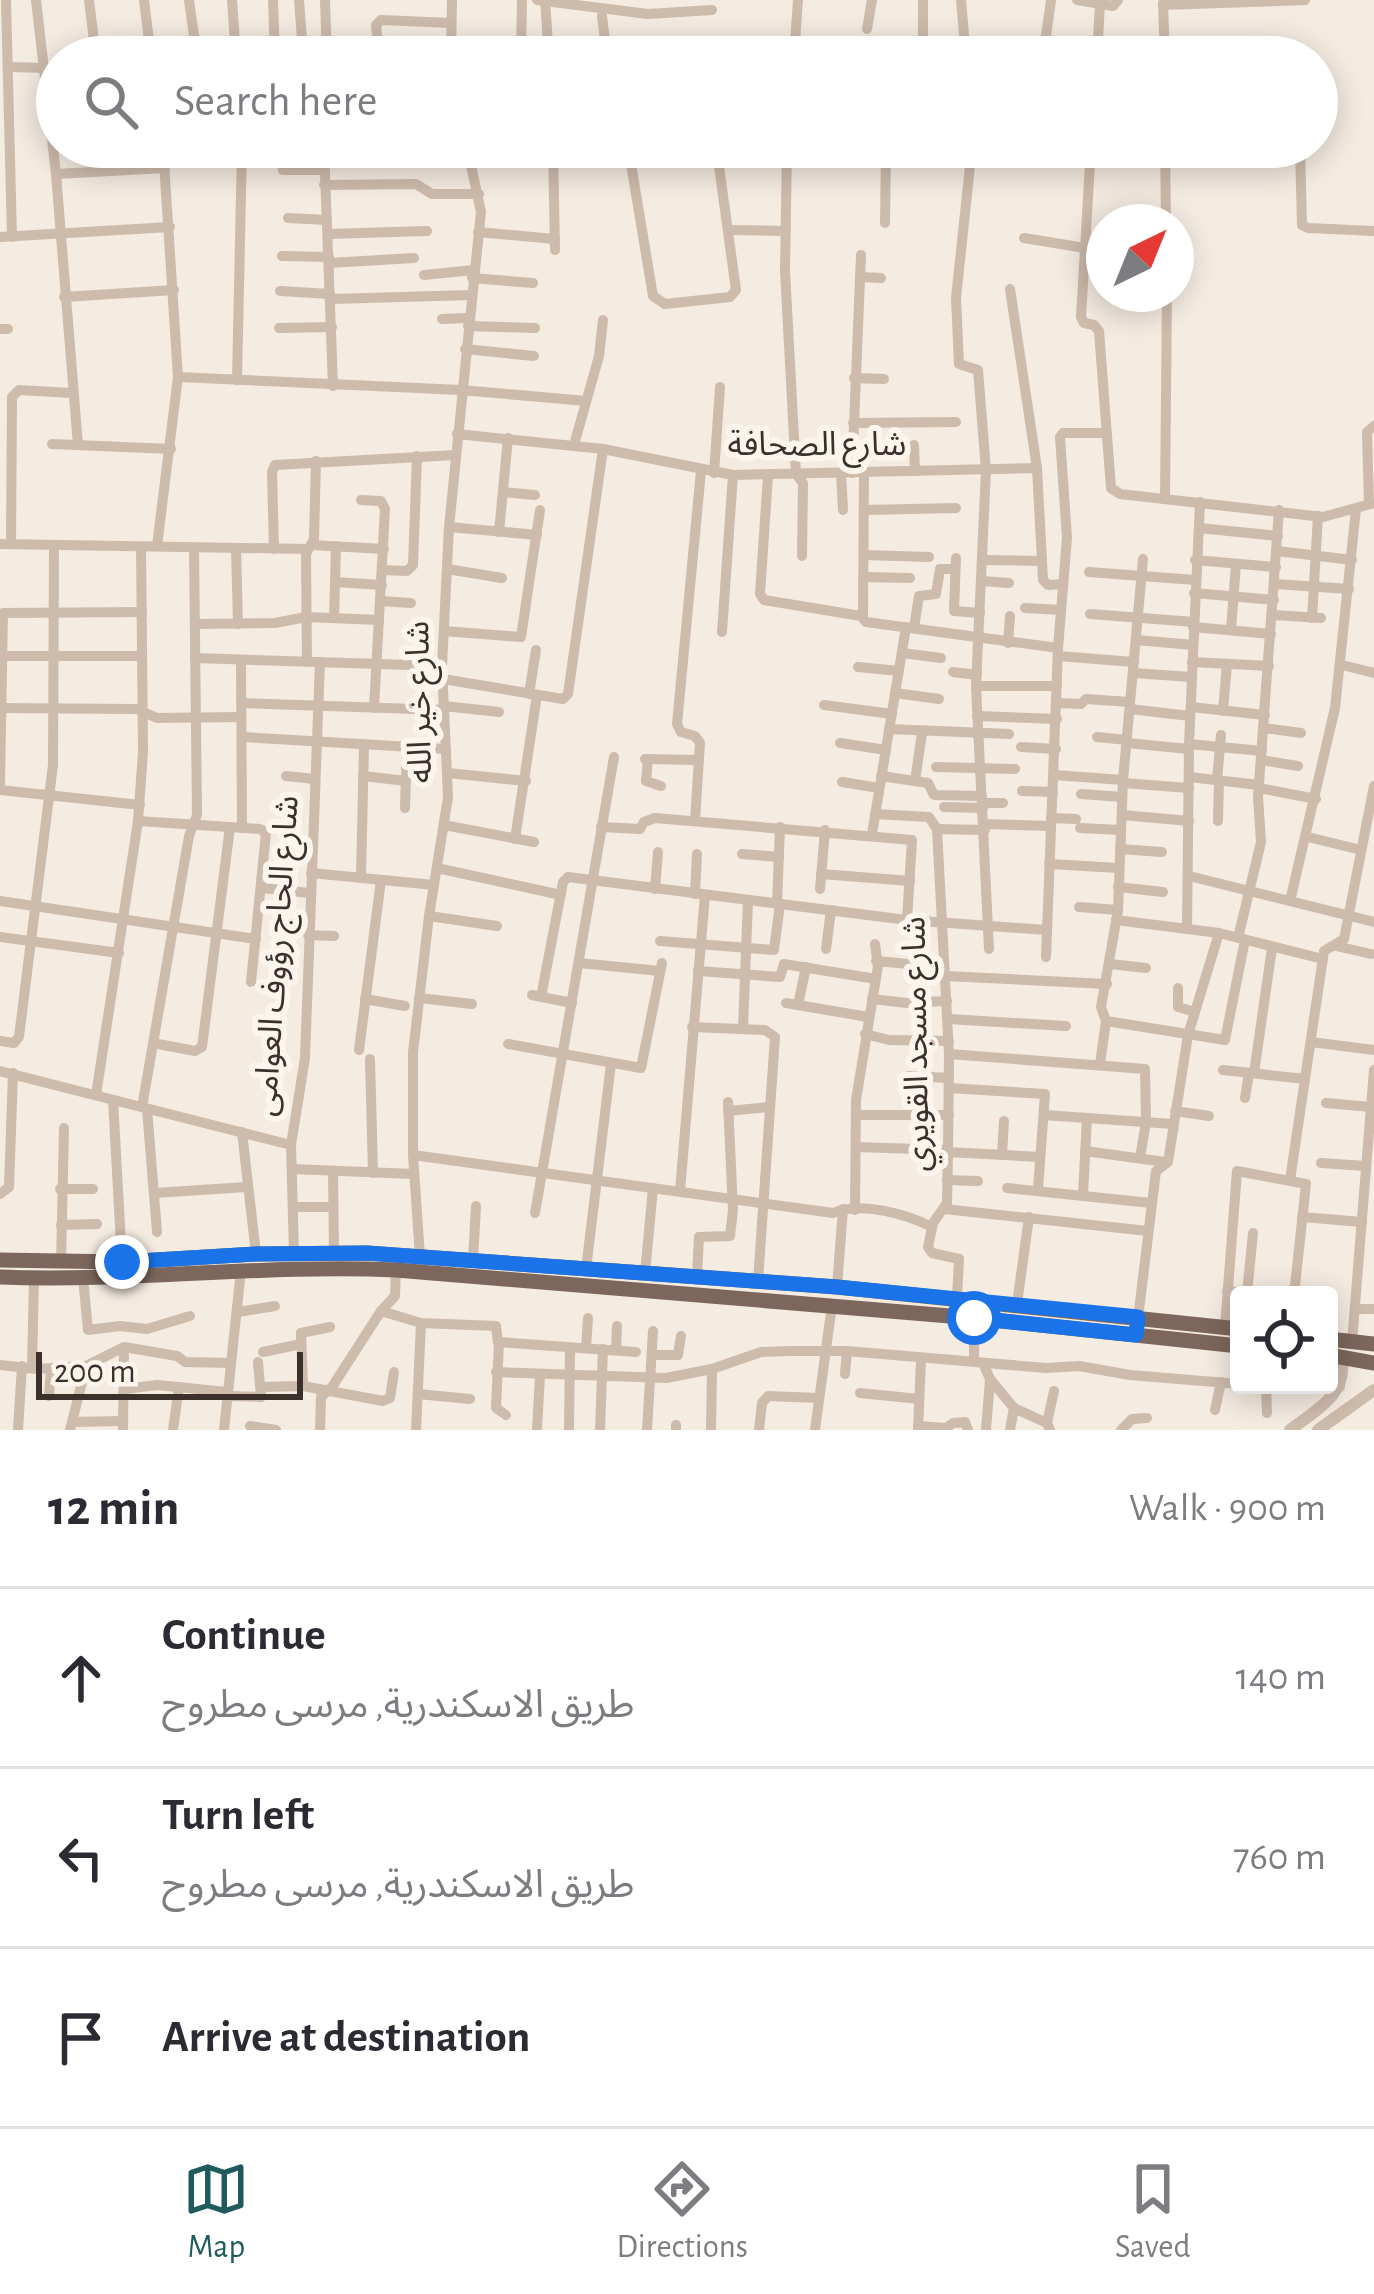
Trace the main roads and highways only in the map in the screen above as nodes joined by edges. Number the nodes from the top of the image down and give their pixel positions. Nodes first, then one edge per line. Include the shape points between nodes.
1 (0, 1260) edge
2 (0, 1276) edge
3 (1230, 1328) edge
4 (1179, 1331) junction
5 (1338, 1340) edge
6 (1230, 1344) edge
7 (1374, 1345) edge
8 (1338, 1357) edge
9 (1374, 1364) edge

1 - 4 main road via 334,1252 473,1260 1017,1304 1138,1317
2 - 4 main road via 396,1270 1136,1335
3 - 4 main road
4 - 6 main road
5 - 7 main road
8 - 9 main road

